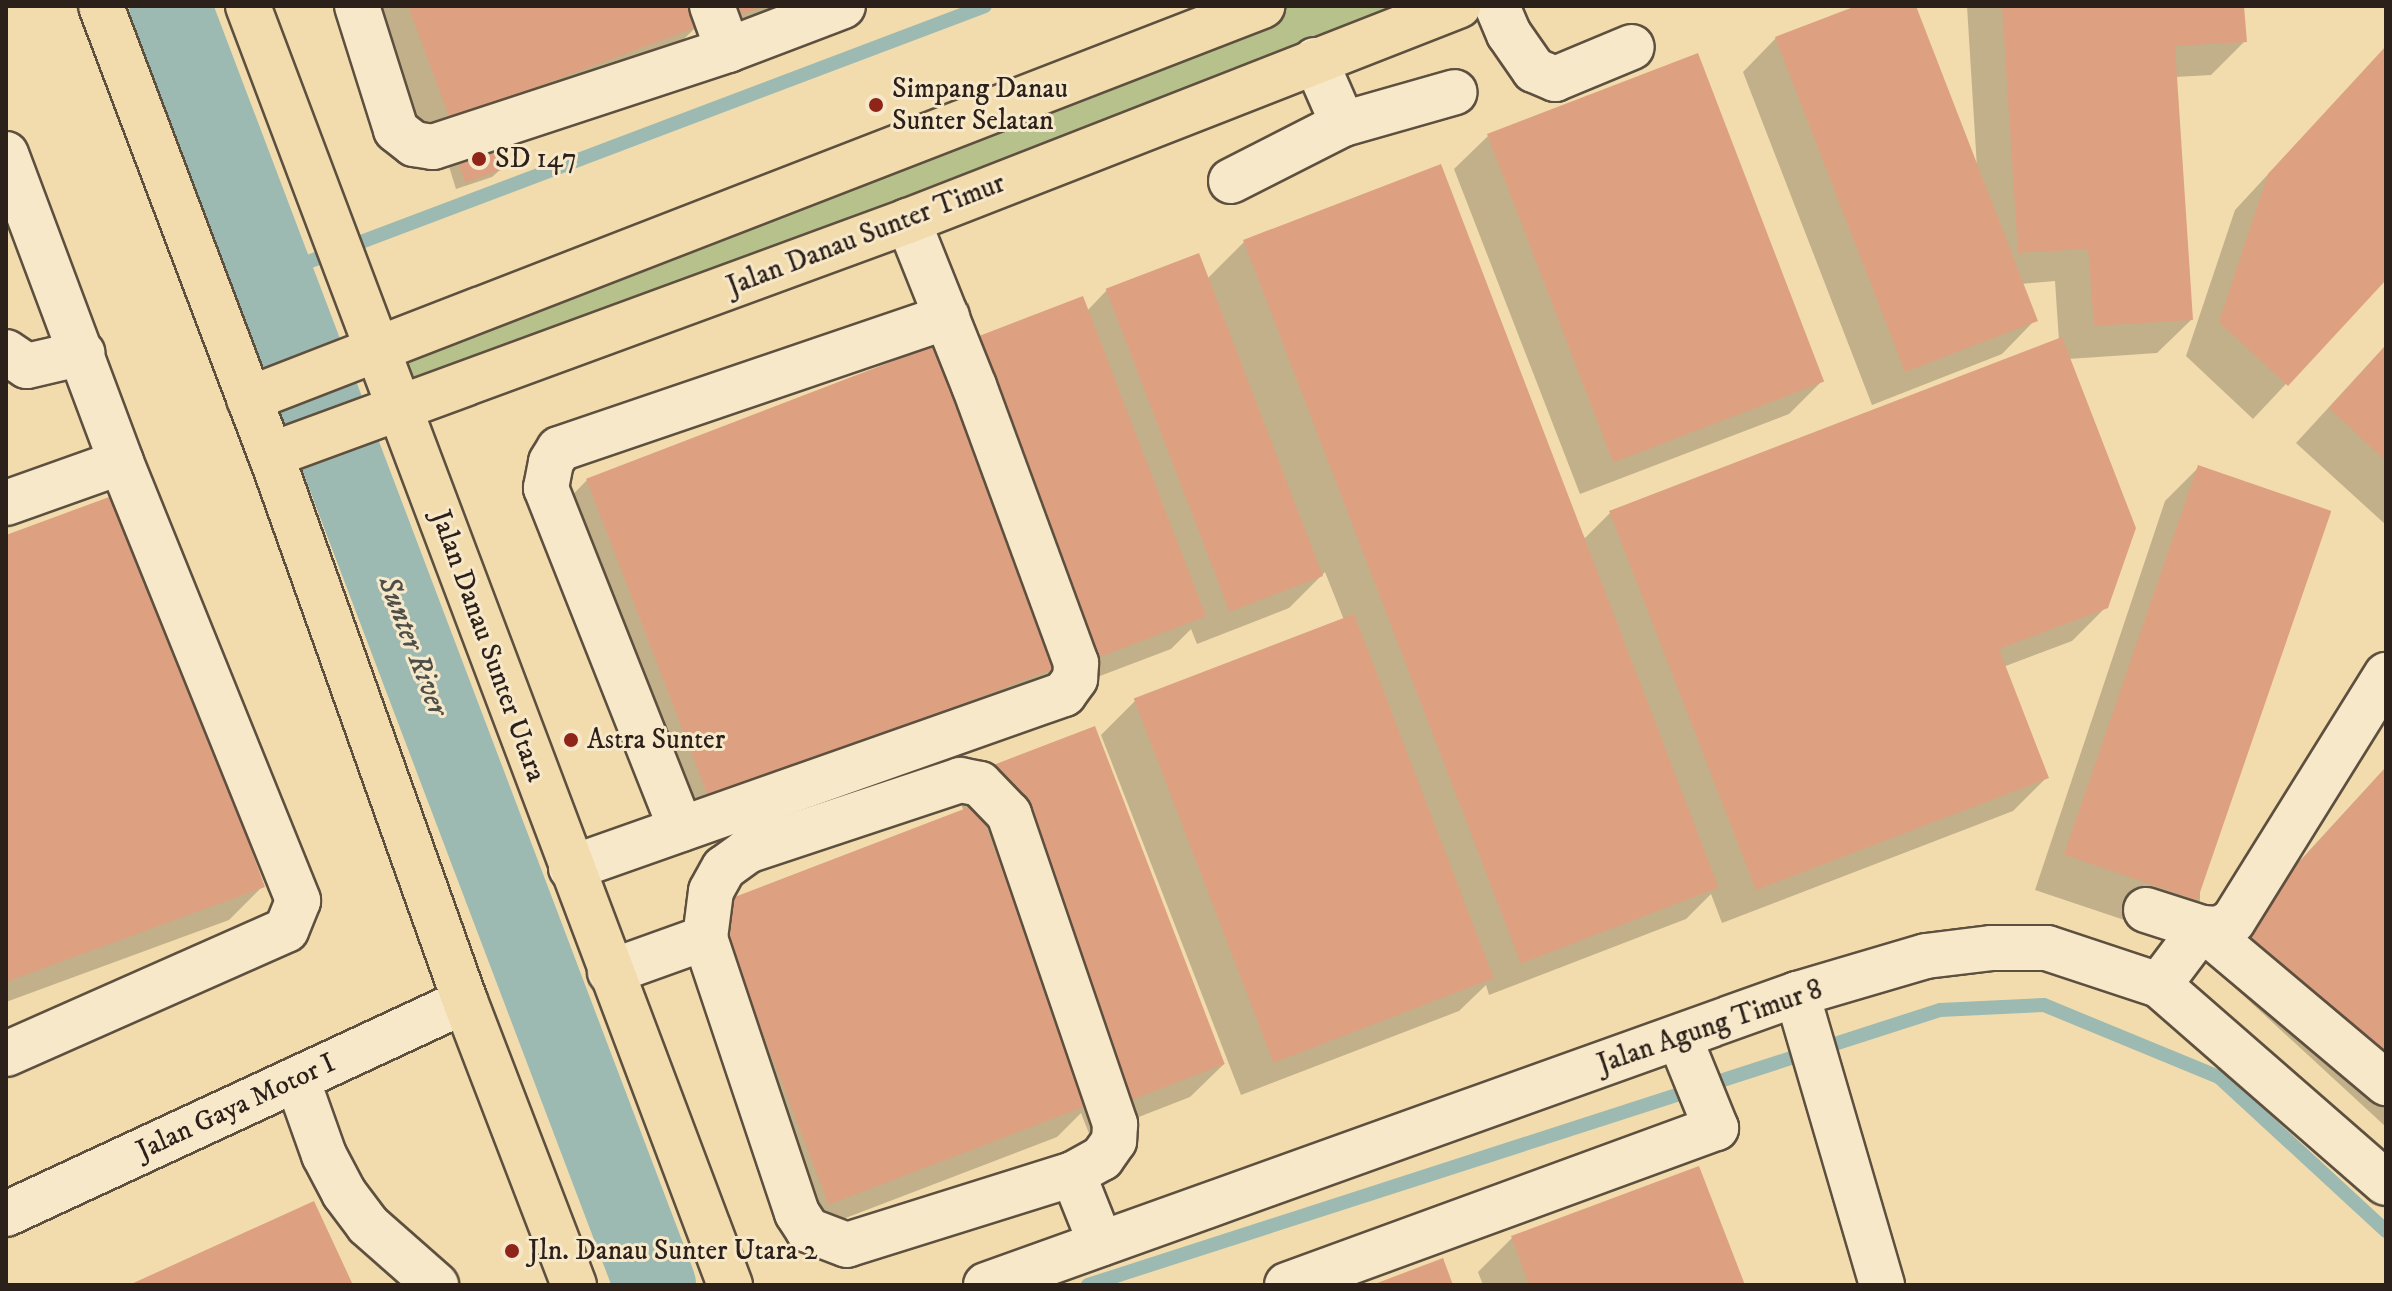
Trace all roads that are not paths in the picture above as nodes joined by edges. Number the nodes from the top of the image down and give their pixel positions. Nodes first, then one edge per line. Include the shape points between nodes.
1 (101, 6) edge
2 (248, 6) edge
3 (357, 6) edge
4 (712, 6) edge
5 (843, 6) edge
6 (1262, 6) edge
7 (1458, 6) edge
8 (1497, 6) edge
9 (1632, 47) dead end
10 (728, 50) junction
11 (1315, 60) junction
12 (1455, 92) dead end
13 (1343, 124) junction
14 (6, 154) edge
15 (1231, 181) dead end
16 (908, 221) junction
17 (947, 317) junction
18 (6, 352) edge
19 (83, 353) junction
20 (359, 355) junction
21 (265, 392) junction
22 (383, 415) junction
23 (287, 449) junction
24 (121, 462) junction
25 (6, 503) edge
26 (2386, 675) edge
27 (681, 829) junction
28 (571, 868) junction
29 (2146, 910) dead end
30 (2202, 928) junction
31 (705, 938) junction
32 (610, 972) junction
33 (2159, 985) junction
34 (465, 1001) junction
35 (1800, 1007) junction
36 (1679, 1037) junction
37 (6, 1054) edge
38 (297, 1079) junction
39 (2386, 1083) edge
40 (1073, 1174) junction
41 (2385, 1180) edge
42 (6, 1214) edge
43 (1101, 1244) junction
44 (436, 1285) edge
45 (574, 1285) edge
46 (730, 1285) edge
47 (986, 1285) edge
48 (1287, 1285) edge
49 (1882, 1285) edge

1 - 21 main road
2 - 20 main road, Jalan Danau Sunter Utara via 340,248
3 - 10 street via 396,130 414,144 433,147
4 - 10 street
5 - 10 street
6 - 20 main road
7 - 11 main road, Jalan Danau Sunter Timur
8 - 9 street via 1534,70 1555,79
11 - 13 street
11 - 16 main road, Jalan Danau Sunter Timur
12 - 13 street
13 - 15 street
14 - 19 street
16 - 17 street
16 - 22 main road, Jalan Danau Sunter Timur
17 - 27 street via 1076,663 1075,679 1064,694
17 - 27 street via 559,449 551,462 546,488
18 - 19 street via 27,366
19 - 24 street
20 - 21 main road
20 - 22 main road, Jalan Danau Sunter Utara
21 - 23 main road
22 - 23 main road, Jalan Danau Sunter Timur
22 - 28 main road, Jalan Danau Sunter Utara
23 - 34 main road
24 - 25 street
24 - 37 street via 298,901 286,930
26 - 30 street via 2233,921 2219,929
27 - 28 street
28 - 32 main road, Jalan Danau Sunter Utara
29 - 30 street
30 - 33 street
30 - 39 street
31 - 32 street
31 - 40 street via 797,1213 808,1230 847,1245
31 - 40 street via 711,891 724,868 747,851 960,780 980,784 1009,814 1115,1124 1114,1141 1102,1158
32 - 46 main road, Jalan Danau Sunter Utara
33 - 35 street, Jalan Agung Timur 8 via 2047,948 1991,948 1926,956
33 - 41 street, Jalan Agung Timur 8
34 - 38 street, Jalan Gaya Motor I
34 - 45 main road
35 - 36 street, Jalan Agung Timur 8
35 - 49 street
36 - 43 street, Jalan Agung Timur 8
36 - 48 street via 1716,1128
38 - 42 street, Jalan Gaya Motor I
38 - 44 street via 324,1155 344,1193 368,1225
40 - 43 street
43 - 47 street, Jalan Agung Timur 8

